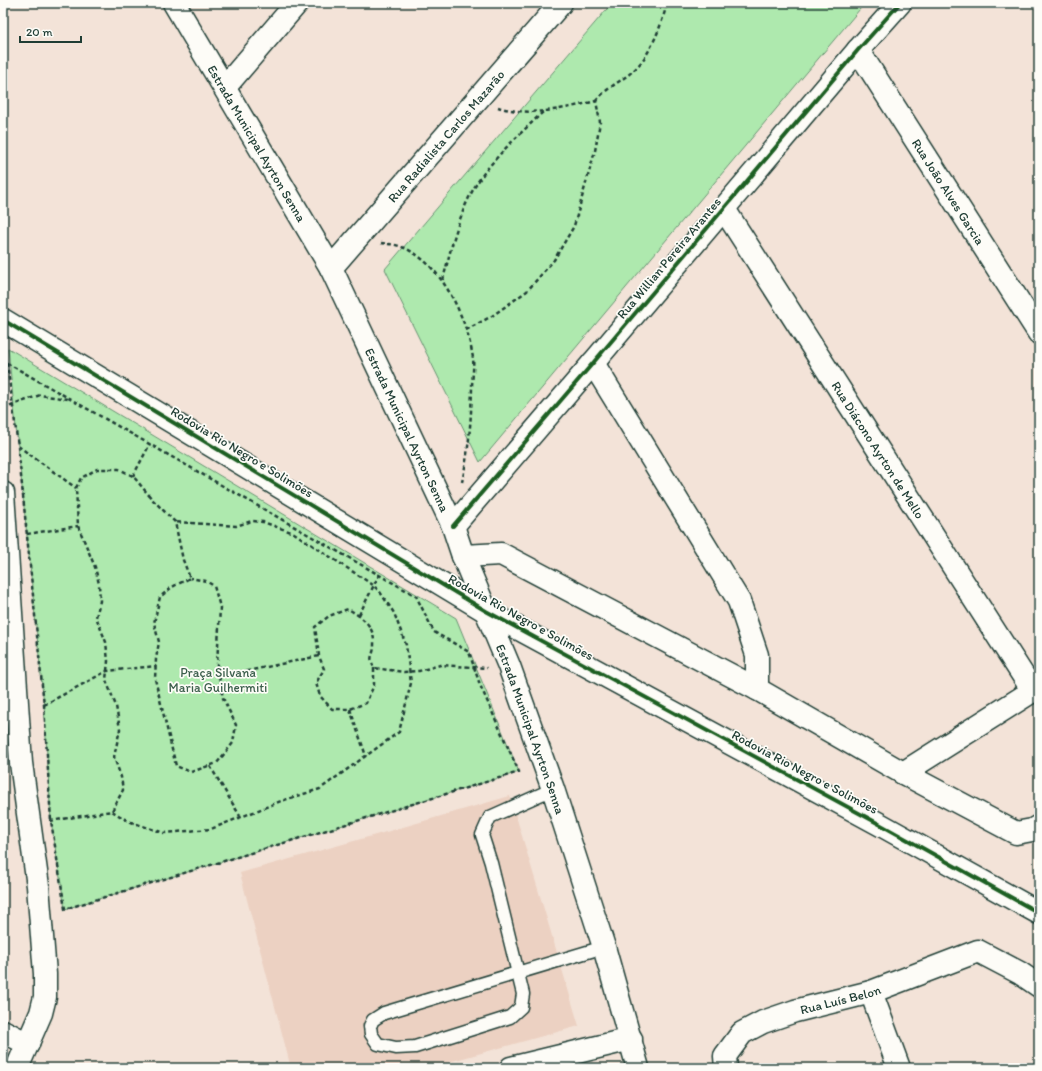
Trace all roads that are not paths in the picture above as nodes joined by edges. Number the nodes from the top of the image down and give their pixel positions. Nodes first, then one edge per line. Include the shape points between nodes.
1 (174, 3) edge
2 (297, 3) edge
3 (561, 3) edge
4 (900, 3) edge
5 (858, 50) junction
6 (225, 87) junction
7 (724, 209) junction
8 (331, 268) junction
9 (3, 320) edge
10 (1039, 333) edge
11 (593, 363) junction
12 (3, 493) edge
13 (453, 526) junction
14 (463, 556) junction
15 (486, 611) junction
16 (8, 667) edge
17 (757, 689) junction
18 (1036, 689) edge
19 (12, 765) edge
20 (903, 773) junction
21 (553, 789) junction
22 (1039, 826) edge
23 (1039, 913) edge
24 (604, 947) junction
25 (518, 974) junction
26 (1039, 986) edge
27 (871, 992) junction
28 (3, 1031) edge
29 (631, 1038) junction
30 (28, 1044) junction
31 (17, 1068) edge
32 (511, 1068) edge
33 (638, 1068) edge
34 (726, 1068) edge
35 (899, 1068) edge

1 - 6 street, Estrada Municipal Ayrton Senna
2 - 6 street
3 - 8 street, Rua Radialista Carlos Mazarão
4 - 5 street, Rua Willian Pereira Arantes
5 - 7 street, Rua Willian Pereira Arantes
5 - 10 street, Rua João Alves Garcia
6 - 8 street, Estrada Municipal Ayrton Senna
7 - 11 street, Rua Willian Pereira Arantes
7 - 18 street, Rua Diácono Ayrton de Mello
8 - 13 street, Estrada Municipal Ayrton Senna
9 - 15 street, Rodovia Rio Negro e Solimões
11 - 13 street, Rua Willian Pereira Arantes
11 - 17 street via 739,601 757,656
12 - 16 street
13 - 14 street, Estrada Municipal Ayrton Senna
14 - 15 street, Estrada Municipal Ayrton Senna
14 - 17 street via 501,554
15 - 21 street, Estrada Municipal Ayrton Senna via 509,666
15 - 23 street, Rodovia Rio Negro e Solimões
16 - 19 street
17 - 20 street
18 - 20 street
19 - 30 street via 38,886 45,974 45,997
20 - 22 street via 1016,833
21 - 24 street, Estrada Municipal Ayrton Senna
21 - 25 lane via 490,817 482,835
24 - 25 lane
24 - 29 street, Estrada Municipal Ayrton Senna
25 - 25 lane via 523,994 521,1007 510,1017 415,1047 396,1048 378,1044 371,1034 370,1026 373,1020 384,1013
26 - 27 street, Rua Luís Belon via 1020,972 978,951
27 - 34 street, Rua Luís Belon via 795,1011 763,1022 742,1033 725,1056
27 - 35 street
28 - 30 street
29 - 32 street
29 - 33 street, Estrada Municipal Ayrton Senna
30 - 31 street

